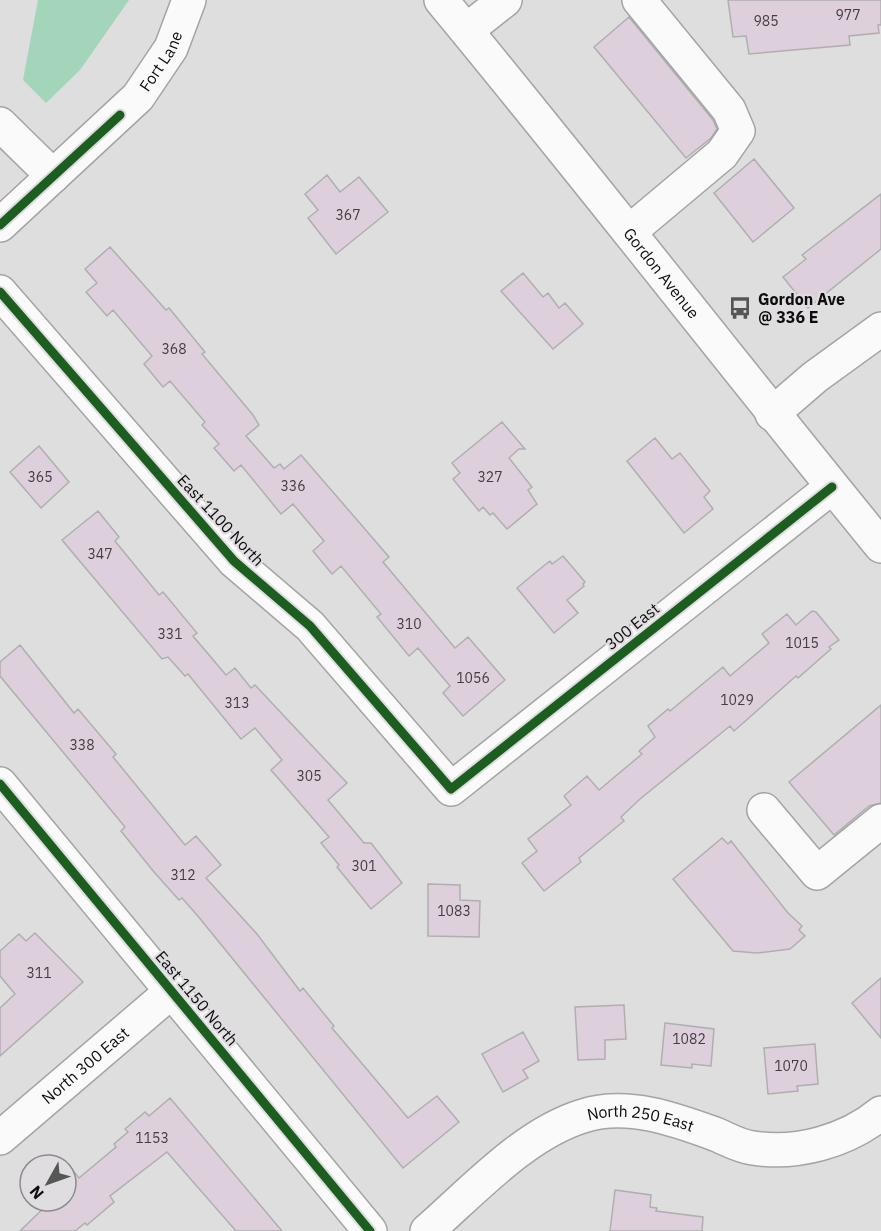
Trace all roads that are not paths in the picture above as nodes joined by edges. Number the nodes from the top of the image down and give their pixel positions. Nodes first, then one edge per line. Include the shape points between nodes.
1 (189, 0) edge
2 (441, 0) edge
3 (505, 0) edge
4 (639, 0) edge
5 (466, 30) junction
6 (0, 124) edge
7 (53, 176) junction
8 (0, 225) edge
9 (629, 232) junction
10 (0, 292) edge
11 (881, 329) edge
12 (772, 414) junction
13 (832, 487) junction
14 (881, 546) edge
15 (0, 784) edge
16 (451, 789) joint
17 (764, 810) dead end
18 (881, 821) edge
19 (172, 991) junction
20 (881, 1113) edge
21 (0, 1138) edge
22 (370, 1231) edge
23 (427, 1231) edge

1 - 7 street, Fort Lane via 164,60 138,97
2 - 5 street, Gordon Avenue
3 - 5 street
4 - 9 street via 729,110 738,131 722,154
5 - 9 street, Gordon Avenue
6 - 7 street
7 - 8 street, Fort Lane
9 - 12 street, Gordon Avenue
10 - 16 street, East 1100 North via 234,561 310,626
11 - 12 street
12 - 13 street, Gordon Avenue
13 - 14 street, Gordon Avenue
13 - 16 street, 300 East
15 - 19 street, East 1150 North
17 - 18 street via 817,873
19 - 21 street, North 300 East
19 - 22 street, East 1150 North
20 - 23 street, North 250 East via 812,1148 753,1148 635,1110 584,1116 535,1138

